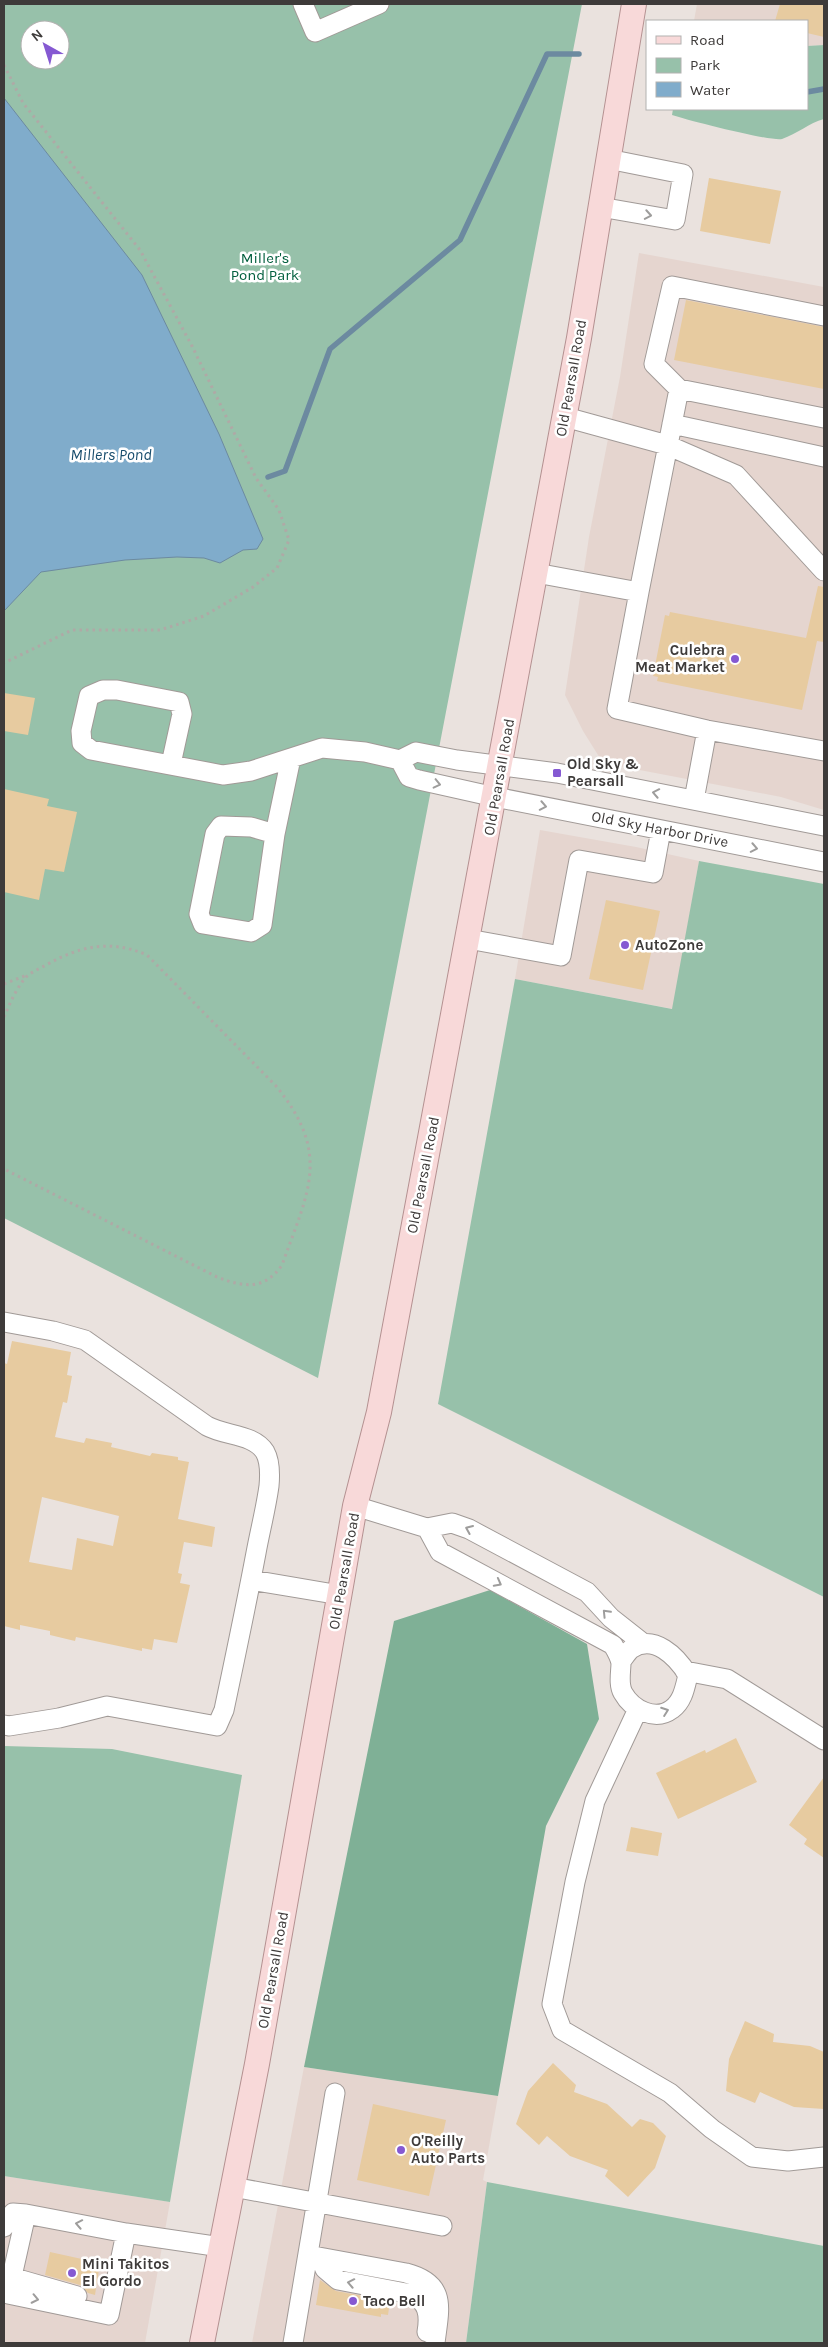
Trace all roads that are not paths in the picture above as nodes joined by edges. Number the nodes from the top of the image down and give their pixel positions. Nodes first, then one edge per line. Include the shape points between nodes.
1 (303, 4) edge
2 (379, 4) edge
3 (634, 4) edge
4 (608, 159) junction
5 (600, 207) junction
6 (824, 316) edge
7 (679, 389) junction
8 (564, 417) junction
9 (824, 418) edge
10 (672, 424) junction
11 (667, 446) junction
12 (824, 457) edge
13 (824, 571) edge
14 (536, 573) junction
15 (639, 592) junction
16 (707, 730) junction
17 (824, 752) edge
18 (291, 758) junction
19 (400, 760) junction
20 (171, 764) junction
21 (501, 766) junction
22 (495, 797) junction
23 (694, 800) junction
24 (824, 826) edge
25 (661, 830) junction
26 (275, 834) junction
27 (824, 862) edge
28 (468, 939) junction
29 (4, 1322) edge
30 (355, 1506) junction
31 (427, 1528) junction
32 (251, 1580) junction
33 (340, 1595) junction
34 (644, 1644) junction
35 (621, 1661) junction
36 (685, 1671) junction
37 (638, 1709) junction
38 (4, 1725) edge
39 (824, 1740) edge
40 (336, 2093) dead end
41 (824, 2156) edge
42 (233, 2187) junction
43 (317, 2202) junction
44 (26, 2214) junction
45 (442, 2226) dead end
46 (4, 2228) edge
47 (126, 2233) junction
48 (221, 2247) junction
49 (314, 2257) junction
50 (8, 2277) edge
51 (202, 2343) edge
52 (293, 2343) edge
53 (425, 2343) edge
54 (435, 2343) edge

1 - 2 street via 315,32
3 - 4 main road, Old Pearsall Road
4 - 5 main road, Old Pearsall Road
5 -> 4 street via 675,220 683,174
5 - 8 main road, Old Pearsall Road
6 - 7 street via 672,286 654,364
7 - 9 street
7 - 10 street
8 - 11 street
8 - 14 main road, Old Pearsall Road
10 - 11 street
10 - 12 street
11 - 13 street via 736,476
11 - 15 street
14 - 15 street
14 - 21 main road, Old Pearsall Road
15 - 16 street via 617,709
16 - 17 street
16 - 23 street
18 - 19 street via 322,748 365,752
18 - 20 street via 251,771 223,775
18 - 26 street
19 - 21 street via 416,752
19 -> 22 street, Old Sky Harbor Drive via 409,777
20 - 20 street via 91,750 82,743 81,731 89,696 103,690 117,690 179,702 182,714
21 - 22 main road, Old Pearsall Road
23 -> 21 street via 557,773
22 -> 25 street, Old Sky Harbor Drive
22 - 28 main road, Old Pearsall Road
23 - 24 street
25 -> 27 street, Old Sky Harbor Drive
25 - 28 street via 653,874 579,860 560,956
26 - 26 street via 262,925 251,932 203,924 199,914 215,834 221,826 251,827
28 - 30 main road, Old Pearsall Road via 379,1412
29 - 32 street via 85,1340 207,1426 219,1433 247,1438 261,1447 269,1461 268,1486
30 - 31 street
30 - 33 main road, Old Pearsall Road
34 -> 31 street via 611,1618 587,1592 491,1540 452,1523
31 -> 35 street via 440,1552 613,1645
32 - 33 street
32 - 38 street via 224,1710 217,1726 107,1706 59,1718
33 - 42 main road, Old Pearsall Road
34 - 35 street via 630,1649
34 - 36 street via 670,1652
35 - 37 street via 622,1692
37 -> 36 street via 661,1714 672,1710 684,1690 688,1675
36 - 39 street via 727,1679
37 - 41 street via 595,1801 575,1882 552,2004 562,2030 670,2093 712,2130 752,2157 788,2161
40 - 43 street
42 - 43 street
42 - 48 main road, Old Pearsall Road
43 - 45 street
43 - 49 street
44 - 46 street via 13,2213
47 -> 44 street
44 - 50 street
47 - 48 street
50 -> 47 street via 8,2294 108,2315
48 - 51 main road, Old Pearsall Road
49 - 52 street
53 -> 49 street via 429,2320 426,2305 419,2298 338,2280
49 - 54 street via 406,2273 428,2283 440,2303

